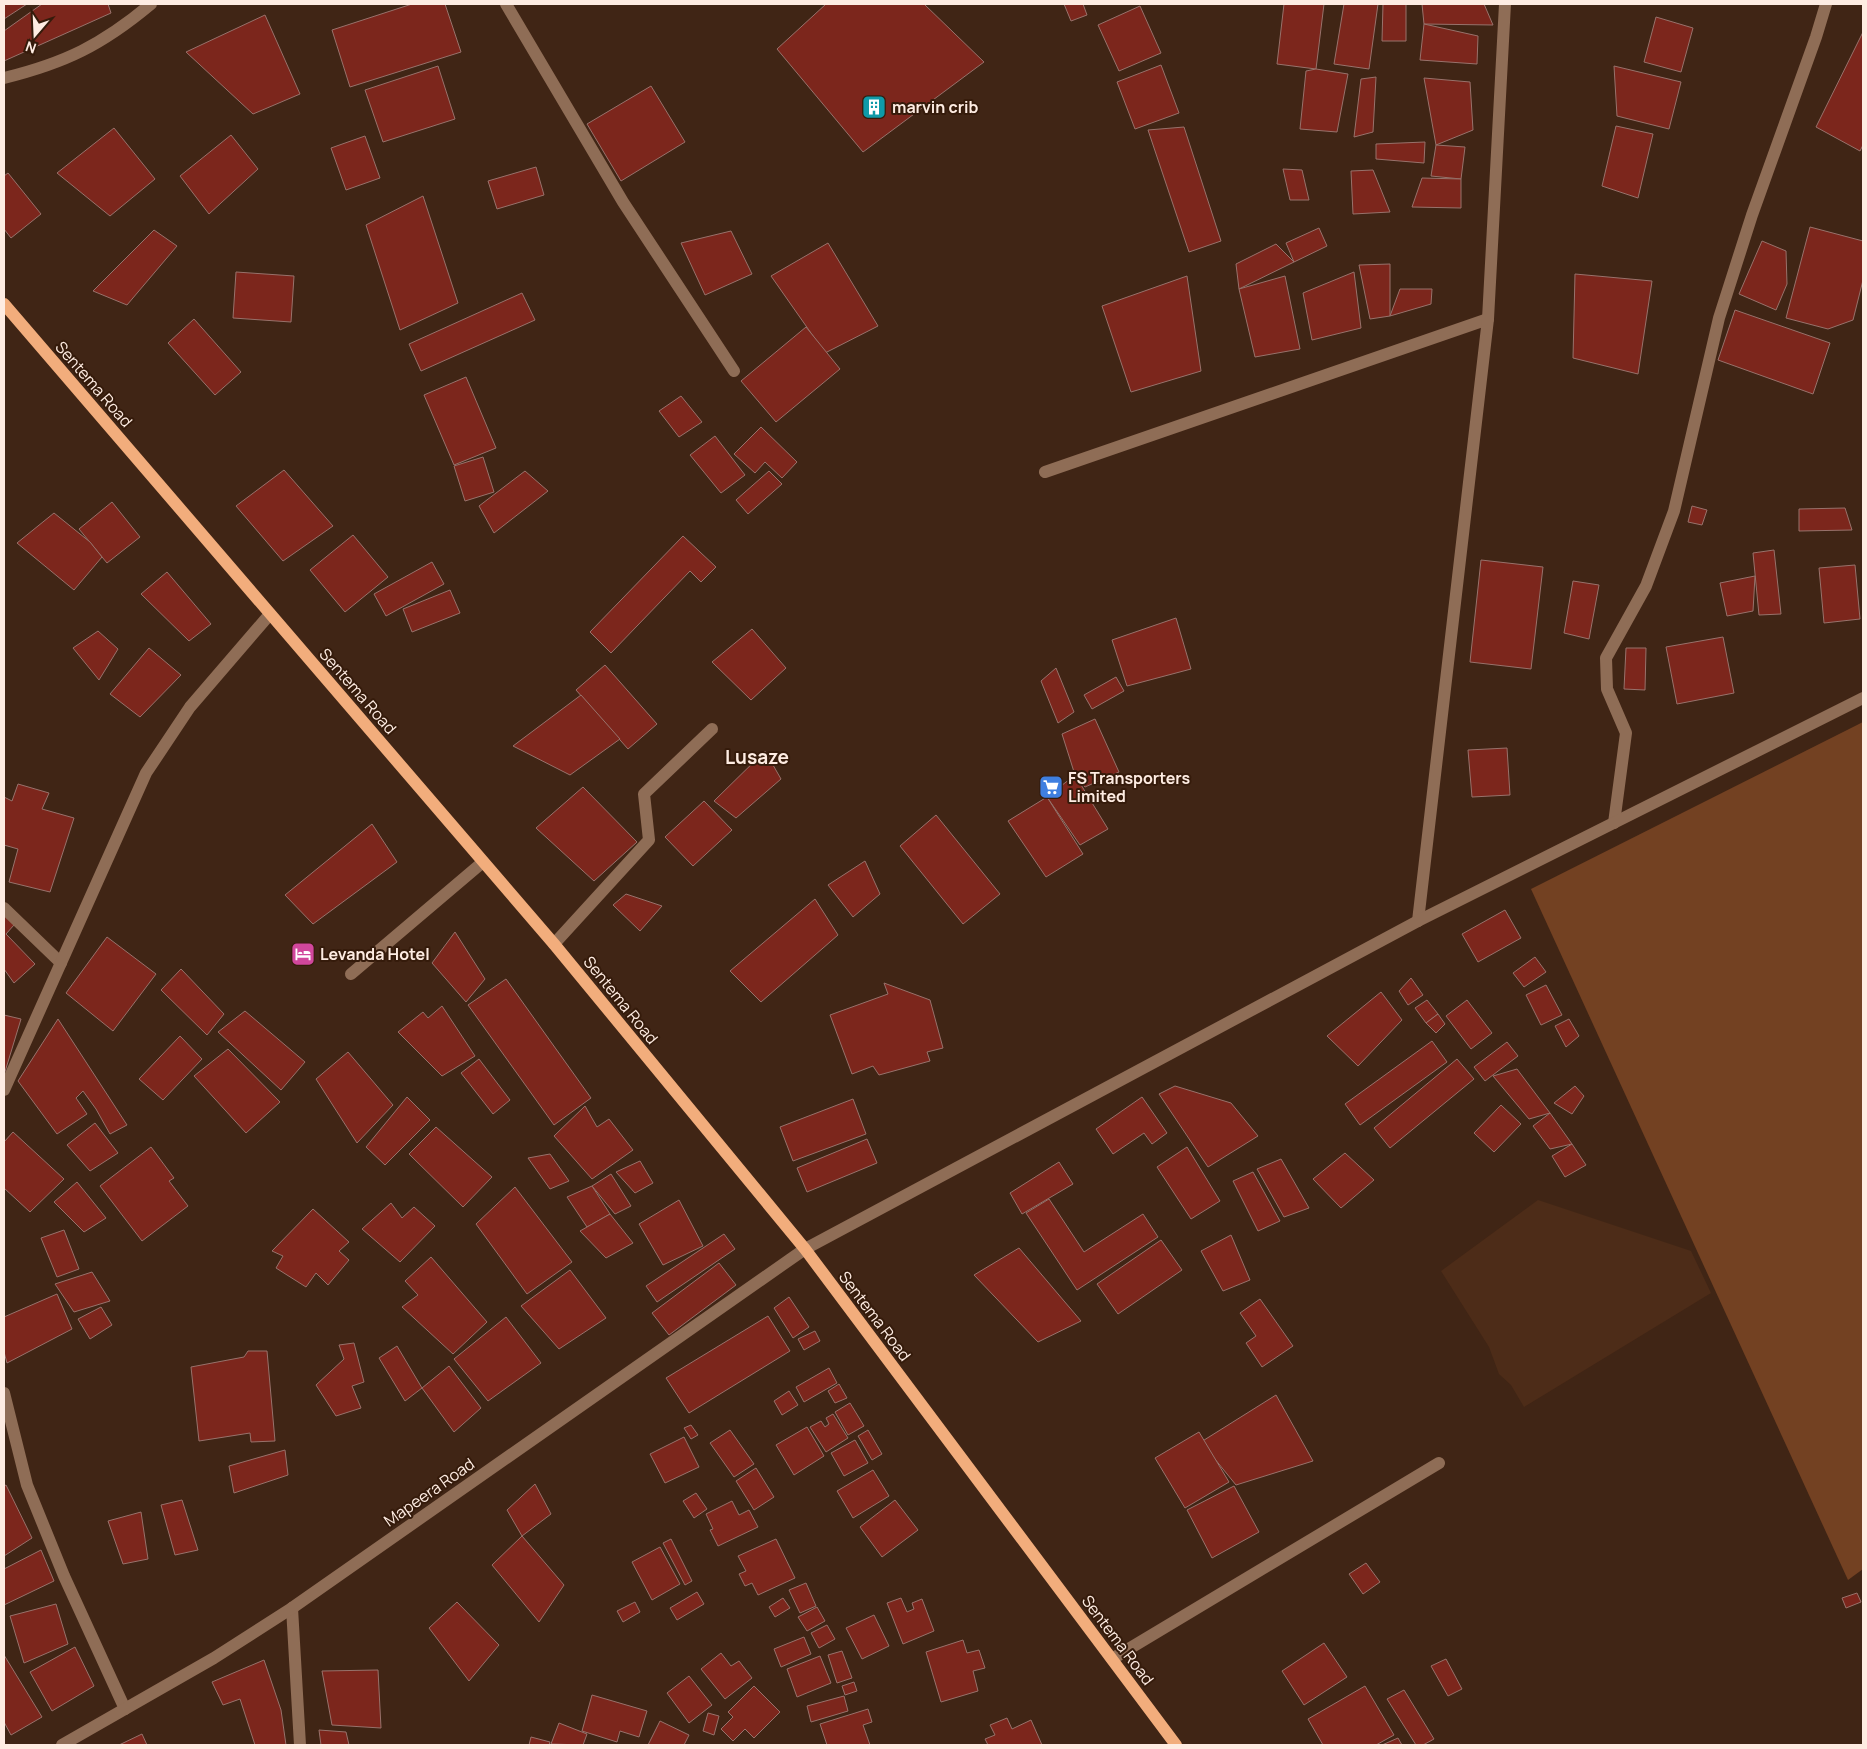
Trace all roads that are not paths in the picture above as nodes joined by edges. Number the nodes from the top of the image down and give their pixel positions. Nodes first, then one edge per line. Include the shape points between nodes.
1 (151, 4) edge
2 (506, 4) edge
3 (1505, 4) edge
4 (1826, 4) edge
5 (4, 78) edge
6 (4, 304) edge
7 (1488, 319) junction
8 (734, 371) dead end
9 (1045, 472) dead end
10 (270, 614) junction
11 (1863, 698) edge
12 (712, 729) dead end
13 (1614, 823) junction
14 (483, 862) junction
15 (4, 908) edge
16 (1418, 922) junction
17 (554, 944) junction
18 (61, 963) junction
19 (351, 974) dead end
20 (4, 1090) edge
21 (805, 1249) junction
22 (4, 1393) edge
23 (1439, 1462) dead end
24 (292, 1608) junction
25 (1112, 1659) junction
26 (125, 1708) junction
27 (62, 1745) edge
28 (300, 1745) edge
29 (1176, 1745) edge

1 - 5 street via 103,40 67,60
2 - 8 street via 623,202
3 - 7 street
4 - 13 street via 1719,318 1674,512 1646,586 1606,658 1607,689 1626,733
6 - 10 main road, Sentema Road
7 - 9 street
7 - 16 street
10 - 14 main road, Sentema Road
10 - 18 street via 190,707 146,773
11 - 13 street, Mapeera Road
12 - 17 street via 644,794 649,840
13 - 16 street, Mapeera Road
14 - 17 main road, Sentema Road
14 - 19 street
15 - 18 street
16 - 21 street, Mapeera Road
17 - 21 main road, Sentema Road
18 - 20 street
21 - 24 street, Mapeera Road
21 - 25 main road, Sentema Road
22 - 26 street via 27,1485 64,1576
23 - 25 street
24 - 26 street, Mapeera Road via 214,1658
24 - 28 street
25 - 29 main road, Sentema Road
26 - 27 street, Mapeera Road

